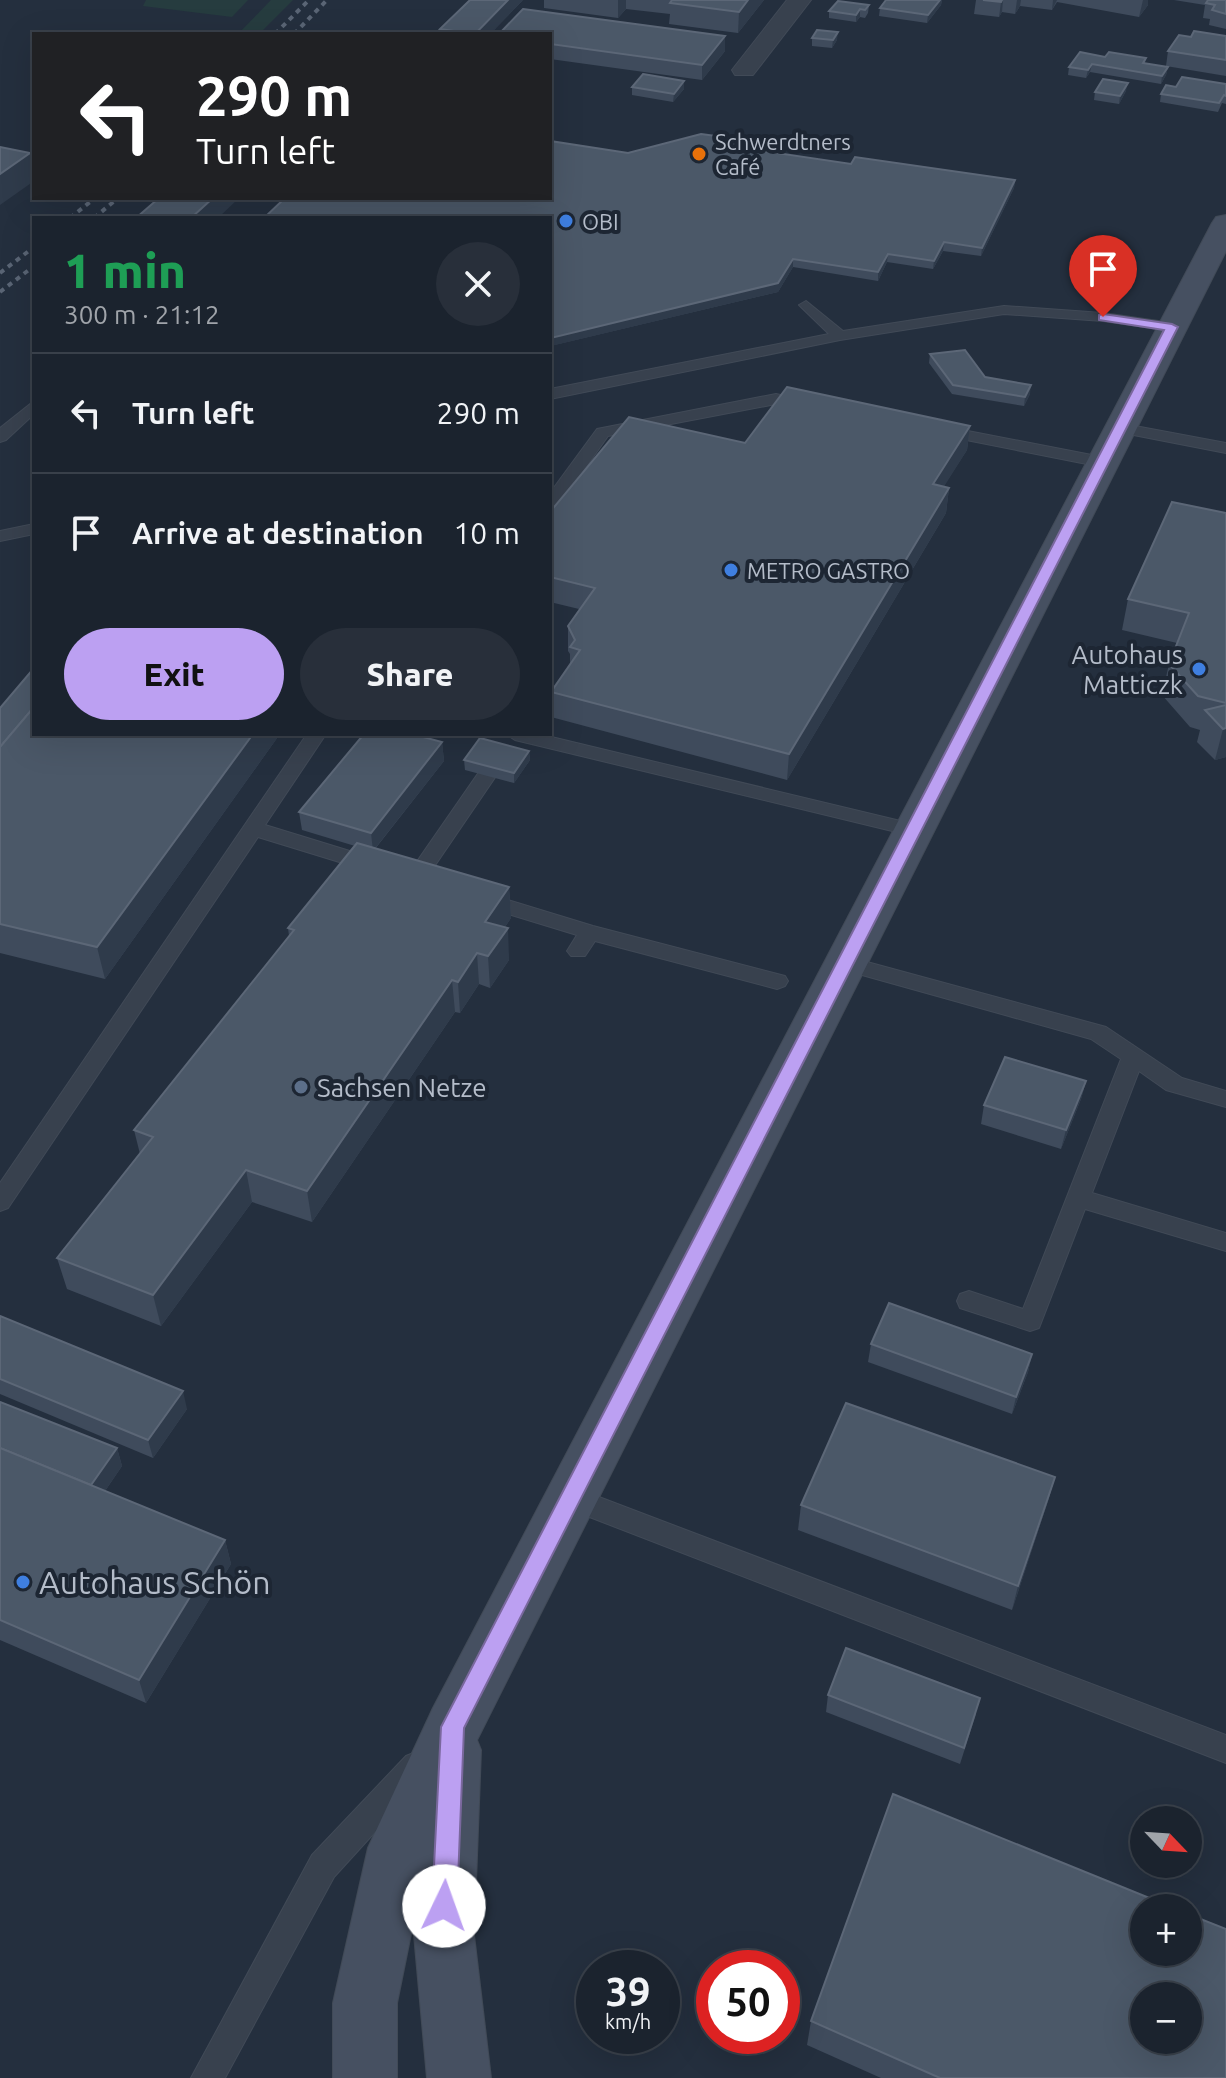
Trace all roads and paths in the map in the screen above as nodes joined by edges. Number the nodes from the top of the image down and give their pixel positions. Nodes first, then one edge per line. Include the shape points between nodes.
1 (799, 0) edge
2 (744, 70) dead end
3 (1226, 223) edge
4 (806, 305) dead end
5 (1172, 327) junction
6 (840, 336) junction
7 (552, 394) edge
8 (32, 408) edge
9 (821, 408) edge
10 (927, 428) edge
11 (0, 437) edge
12 (1110, 445) junction
13 (1226, 448) edge
14 (552, 502) edge
15 (32, 529) edge
16 (0, 536) edge
17 (316, 736) edge
18 (523, 736) edge
19 (486, 776) edge
20 (255, 829) junction
21 (913, 830) junction
22 (459, 892) edge
23 (590, 932) junction
24 (578, 951) dead end
25 (845, 963) junction
26 (777, 981) dead end
27 (1133, 1057) junction
28 (1226, 1099) edge
29 (1078, 1198) junction
30 (0, 1202) edge
31 (1226, 1242) edge
32 (969, 1301) dead end
33 (570, 1498) junction
34 (453, 1727) junction
35 (1226, 1749) edge
36 (207, 2078) edge
37 (365, 2078) edge
38 (459, 2078) edge

1 - 2 street
3 - 5 main road
4 - 6 lane
5 - 6 lane via 1004,310
5 - 12 main road
6 - 7 lane
8 - 11 lane
9 - 14 lane via 776,399 603,432
10 - 12 lane
12 - 13 lane
12 - 21 main road
15 - 16 lane
17 - 20 lane
18 - 21 lane
19 - 20 lane via 408,876
20 - 30 lane
21 - 25 main road
22 - 23 lane
23 - 24 lane
23 - 26 lane
25 - 27 lane via 1098,1033
25 - 33 main road
27 - 28 lane via 1174,1084
27 - 29 lane
29 - 31 lane
29 - 32 lane via 1030,1321
33 - 34 main road
33 - 35 lane
34 - 36 lane via 323,1866
34 - 37 main road via 398,1848 365,2003
34 - 38 main road via 443,1935

